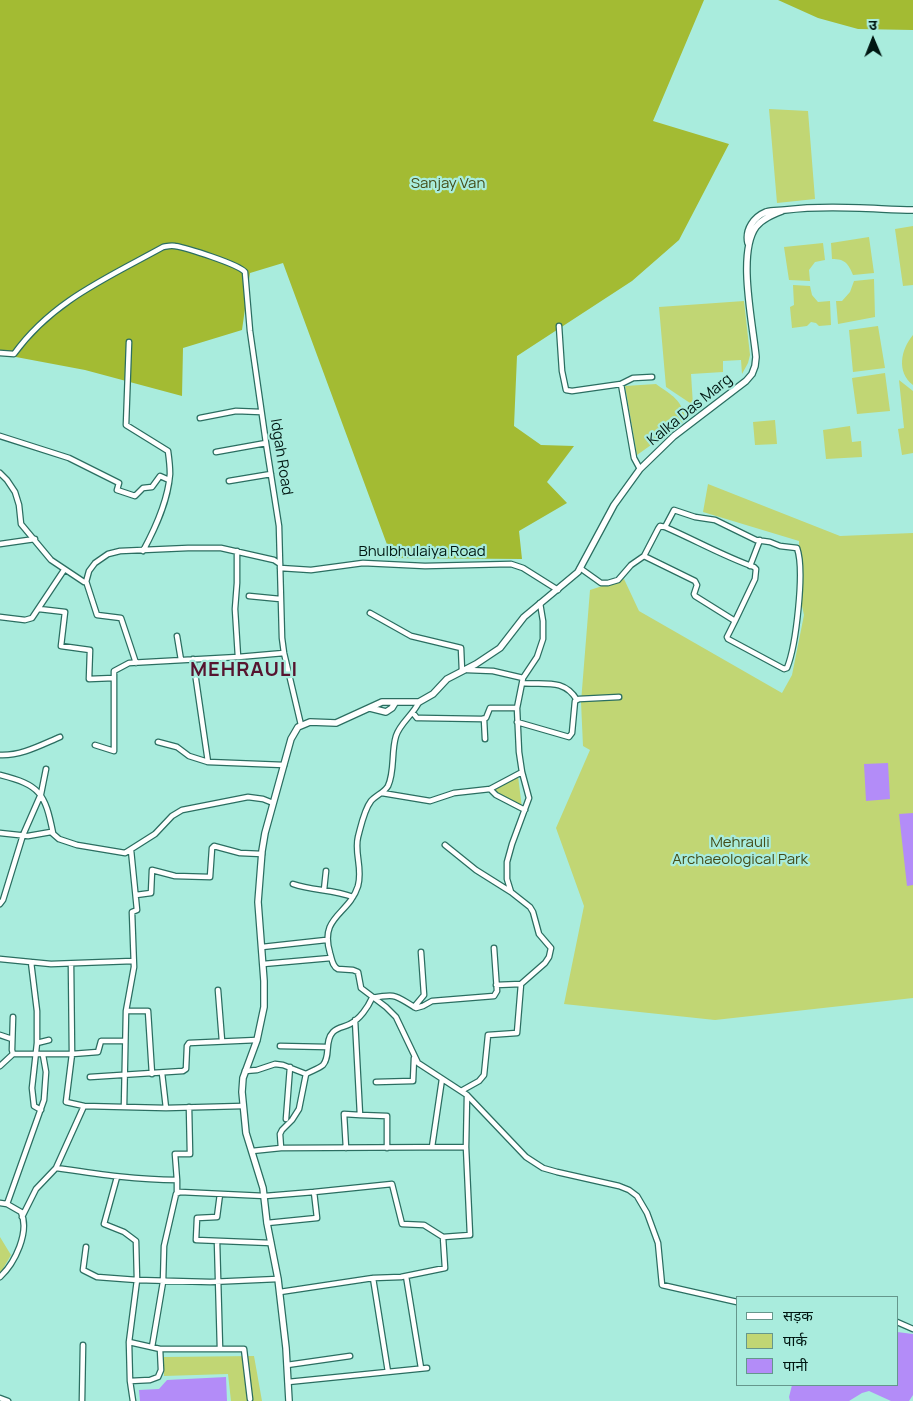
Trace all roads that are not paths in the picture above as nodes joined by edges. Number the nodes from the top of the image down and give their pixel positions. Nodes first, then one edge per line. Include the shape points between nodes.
1 (913, 210) edge
2 (559, 326) dead end
3 (129, 342) dead end
4 (0, 353) edge
5 (652, 377) dead end
6 (621, 384) junction
7 (261, 412) junction
8 (200, 418) dead end
9 (0, 436) edge
10 (266, 443) junction
11 (216, 452) dead end
12 (640, 469) junction
13 (0, 473) edge
14 (271, 474) junction
15 (169, 480) junction
16 (229, 481) dead end
17 (665, 527) junction
18 (35, 539) junction
19 (760, 540) junction
20 (0, 544) edge
21 (142, 550) junction
22 (237, 551) junction
23 (644, 556) junction
24 (280, 566) junction
25 (750, 566) junction
26 (580, 568) junction
27 (64, 570) junction
28 (86, 581) junction
29 (558, 590) junction
30 (249, 596) dead end
31 (280, 599) junction
32 (540, 603) junction
33 (39, 609) junction
34 (370, 614) dead end
35 (0, 617) edge
36 (734, 621) junction
37 (177, 636) dead end
38 (284, 653) junction
39 (238, 657) junction
40 (193, 659) junction
41 (181, 660) junction
42 (136, 663) junction
43 (464, 670) junction
44 (114, 678) junction
45 (522, 681) junction
46 (619, 697) dead end
47 (577, 700) junction
48 (419, 702) junction
49 (395, 703) junction
50 (370, 708) junction
51 (517, 708) junction
52 (413, 713) junction
53 (484, 718) junction
54 (517, 722) junction
55 (301, 726) junction
56 (60, 737) dead end
57 (485, 738) dead end
58 (158, 742) dead end
59 (95, 745) dead end
60 (0, 755) edge
61 (208, 762) junction
62 (284, 765) junction
63 (46, 769) dead end
64 (522, 772) junction
65 (0, 775) edge
66 (490, 789) junction
67 (382, 793) junction
68 (41, 794) junction
69 (273, 803) junction
70 (525, 810) junction
71 (0, 833) edge
72 (53, 833) junction
73 (23, 836) junction
74 (445, 845) dead end
75 (131, 850) junction
76 (262, 854) junction
77 (326, 871) dead end
78 (293, 884) dead end
79 (324, 890) junction
80 (511, 892) junction
81 (136, 895) junction
82 (353, 897) junction
83 (0, 904) edge
84 (326, 940) junction
85 (262, 947) junction
86 (494, 948) dead end
87 (421, 952) dead end
88 (331, 958) junction
89 (0, 960) edge
90 (133, 961) junction
91 (32, 962) junction
92 (71, 964) junction
93 (263, 964) junction
94 (521, 984) junction
95 (496, 985) junction
96 (218, 990) dead end
97 (372, 998) junction
98 (414, 1007) junction
99 (126, 1011) junction
100 (13, 1017) dead end
101 (355, 1020) junction
102 (0, 1035) edge
103 (12, 1039) junction
104 (49, 1040) dead end
105 (257, 1040) junction
106 (125, 1041) junction
107 (222, 1041) junction
108 (37, 1043) junction
109 (280, 1046) dead end
110 (327, 1047) junction
111 (13, 1054) junction
112 (72, 1054) junction
113 (36, 1055) junction
114 (43, 1055) junction
115 (414, 1057) junction
116 (0, 1066) edge
117 (290, 1067) junction
118 (245, 1071) junction
119 (162, 1073) junction
120 (152, 1074) junction
121 (306, 1074) junction
122 (125, 1076) junction
123 (90, 1077) dead end
124 (442, 1079) junction
125 (376, 1082) dead end
126 (461, 1091) junction
127 (467, 1095) junction
128 (84, 1106) junction
129 (243, 1106) junction
130 (124, 1107) junction
131 (188, 1107) junction
132 (166, 1108) junction
133 (41, 1110) junction
134 (360, 1115) junction
135 (286, 1119) dead end
136 (432, 1147) junction
137 (466, 1147) junction
138 (281, 1148) junction
139 (346, 1148) junction
140 (387, 1148) junction
141 (252, 1151) junction
142 (56, 1168) junction
143 (117, 1177) junction
144 (177, 1180) junction
145 (177, 1192) junction
146 (314, 1192) junction
147 (220, 1194) junction
148 (265, 1196) junction
149 (0, 1203) edge
150 (7, 1204) junction
151 (22, 1217) junction
152 (267, 1223) junction
153 (443, 1237) junction
154 (217, 1241) junction
155 (271, 1243) junction
156 (86, 1246) dead end
157 (406, 1276) junction
158 (0, 1277) edge
159 (373, 1278) junction
160 (278, 1279) junction
161 (137, 1280) junction
162 (163, 1282) junction
163 (218, 1282) junction
164 (280, 1292) junction
165 (736, 1302) edge
166 (898, 1322) edge
167 (913, 1329) edge
168 (129, 1342) junction
169 (83, 1345) dead end
170 (152, 1347) junction
171 (160, 1349) junction
172 (220, 1349) junction
173 (350, 1356) dead end
174 (287, 1365) junction
175 (388, 1372) junction
176 (130, 1381) junction
177 (288, 1382) junction
178 (0, 1398) edge
179 (250, 1399) dead end
180 (8, 1401) edge
181 (82, 1401) edge
182 (133, 1401) edge
183 (289, 1401) edge

1 - 12 street, Kalka Das Marg via 782,210 765,213 752,223 747,234 746,264 756,357 752,374 674,436
2 - 6 street via 566,390
3 - 15 street via 126,425 168,450
4 - 7 street, Idgah Road via 14,354 35,328 60,307 85,290 170,245 233,263 245,272
5 - 6 street via 629,379
6 - 12 street via 634,458
7 - 8 street via 236,411
7 - 10 street, Idgah Road
9 - 15 street via 78,461 119,483 117,490 135,496 143,488 152,487 160,476
10 - 11 street
10 - 14 street, Idgah Road
12 - 26 street, Kalka Das Marg via 614,505
13 - 18 street via 16,492 21,524
14 - 16 street
14 - 24 street, Idgah Road via 279,526
15 - 21 street via 163,506
17 - 19 street via 674,510 715,520
17 - 23 street via 660,526
17 - 25 street
18 - 20 street
18 - 27 street via 46,555
19 - 25 street
19 - 36 street via 797,548 799,554 797,619 787,668 728,639
21 - 22 street, Bhulbhulaiya Road via 209,548
21 - 28 street, Bhulbhulaiya Road via 114,552 103,557 91,567
22 - 24 street, Bhulbhulaiya Road via 274,560
22 - 39 street via 235,609
23 - 26 street via 620,579 608,583 597,581
23 - 36 street via 695,581 695,596
24 - 29 street, Bhulbhulaiya Road via 311,570 363,562 426,566 511,564
24 - 31 street, Idgah Road
25 - 36 street via 757,574
26 - 29 street, Kalka Das Marg
27 - 28 street
27 - 33 street
28 - 42 street via 97,615 121,618
29 - 32 street
30 - 31 street
31 - 38 street, Idgah Road
32 - 43 street via 518,624 504,645
32 - 45 street via 543,639 537,658
33 - 35 street via 28,619
33 - 44 street via 65,612 61,646 90,650 90,679
34 - 43 street via 411,636 461,648
37 - 41 street
38 - 39 street
38 - 55 street, Idgah Road
39 - 40 street
40 - 41 street
40 - 61 street
41 - 42 street
42 - 44 street via 114,671
43 - 45 street via 493,671
43 - 48 street via 447,679 433,694
44 - 59 street via 114,751
45 - 47 street via 562,685
45 - 51 street
46 - 47 street
47 - 54 street via 574,702 570,737
48 - 49 street
48 - 52 street
49 - 50 street via 382,702
49 - 50 street via 386,712
50 - 55 street via 336,723 310,722
51 - 53 street via 491,708
51 - 54 street
52 - 53 street via 418,718
52 - 67 street via 396,735 390,781
53 - 57 street
54 - 64 street
55 - 62 street via 294,732
56 - 60 street via 21,753
58 - 61 street via 177,746 189,756
61 - 62 street
62 - 69 street
63 - 68 street
64 - 66 street
64 - 70 street via 529,798
65 - 68 street via 19,780
66 - 67 street via 454,793 430,801
66 - 70 street via 496,796
67 - 82 street via 368,806 358,838 360,875
68 - 72 street
68 - 73 street
69 - 75 street via 248,797 182,810
69 - 76 street
70 - 80 street via 507,862
71 - 73 street
72 - 73 street
72 - 75 street via 58,839 77,845 121,853
73 - 83 street
74 - 80 street
75 - 81 street
76 - 81 street via 214,846 210,877 175,876 152,870 151,893
76 - 85 street via 258,902
77 - 79 street
78 - 79 street
79 - 82 street
80 - 94 street via 534,912 539,934 551,948 545,963
81 - 90 street via 137,910 132,912
82 - 84 street via 329,928
84 - 85 street
84 - 88 street
85 - 93 street
86 - 95 street
87 - 98 street via 424,995
88 - 93 street
88 - 97 street via 335,968 356,971 360,986
89 - 91 street
90 - 92 street
90 - 99 street
91 - 92 street
91 - 108 street
92 - 112 street
93 - 105 street via 264,1007
94 - 95 street
94 - 126 street via 516,1032 488,1035 484,1075 480,1081
95 - 98 street via 494,996 432,1001 420,1008
96 - 107 street
97 - 98 street via 397,996
97 - 101 street
97 - 115 street via 396,1017
99 - 106 street
99 - 120 street via 148,1011
100 - 103 street
101 - 110 street via 334,1031
101 - 134 street
102 - 103 street
103 - 111 street
104 - 108 street
105 - 107 street
105 - 118 street
106 - 112 street via 101,1041 98,1052
106 - 122 street
107 - 119 street via 189,1043 185,1070
108 - 113 street
109 - 110 street
110 - 121 street via 323,1064
111 - 113 street
111 - 116 street
112 - 114 street
112 - 128 street via 66,1102
113 - 114 street
113 - 133 street via 32,1088 34,1106
114 - 133 street via 46,1072
115 - 124 street via 422,1067
115 - 125 street via 413,1081
117 - 118 street via 271,1064
117 - 121 street
117 - 135 street
118 - 129 street
119 - 120 street
119 - 132 street
120 - 122 street
121 - 138 street via 299,1109 280,1134
122 - 123 street
122 - 130 street
124 - 126 street
124 - 136 street
126 - 127 street
127 - 137 street
127 - 165 street via 533,1163 618,1186 637,1196 657,1237 662,1285
128 - 130 street
128 - 142 street
129 - 131 street
129 - 141 street
130 - 132 street
131 - 132 street
131 - 144 street via 190,1154 175,1154
133 - 150 street
134 - 139 street via 344,1114
134 - 140 street via 387,1116
136 - 137 street
136 - 140 street
137 - 153 street via 470,1235
138 - 139 street
138 - 141 street
139 - 140 street
141 - 148 street
142 - 143 street
142 - 151 street via 36,1189
143 - 144 street
143 - 161 street via 104,1224 136,1241
144 - 145 street
145 - 147 street
145 - 162 street via 164,1246
146 - 148 street
146 - 152 street via 317,1218
146 - 153 street via 392,1184 402,1224 424,1225
147 - 148 street
147 - 154 street via 218,1218 196,1219 196,1240
148 - 152 street
149 - 150 street
150 - 151 street via 21,1212
151 - 158 street via 24,1227 15,1259
152 - 155 street
153 - 157 street via 445,1268
154 - 155 street
154 - 163 street
155 - 160 street
156 - 161 street via 83,1270 97,1276
157 - 159 street
157 - 175 street via 424,1368
159 - 164 street
159 - 175 street
160 - 163 street
160 - 164 street
161 - 162 street
161 - 168 street
162 - 163 street
162 - 170 street
163 - 172 street
164 - 174 street
166 - 167 street
168 - 170 street
168 - 176 street
169 - 181 street
170 - 171 street
171 - 172 street
171 - 176 street via 158,1377
172 - 179 street via 244,1349
173 - 174 street
174 - 177 street
175 - 177 street
176 - 182 street
177 - 183 street
178 - 180 street

